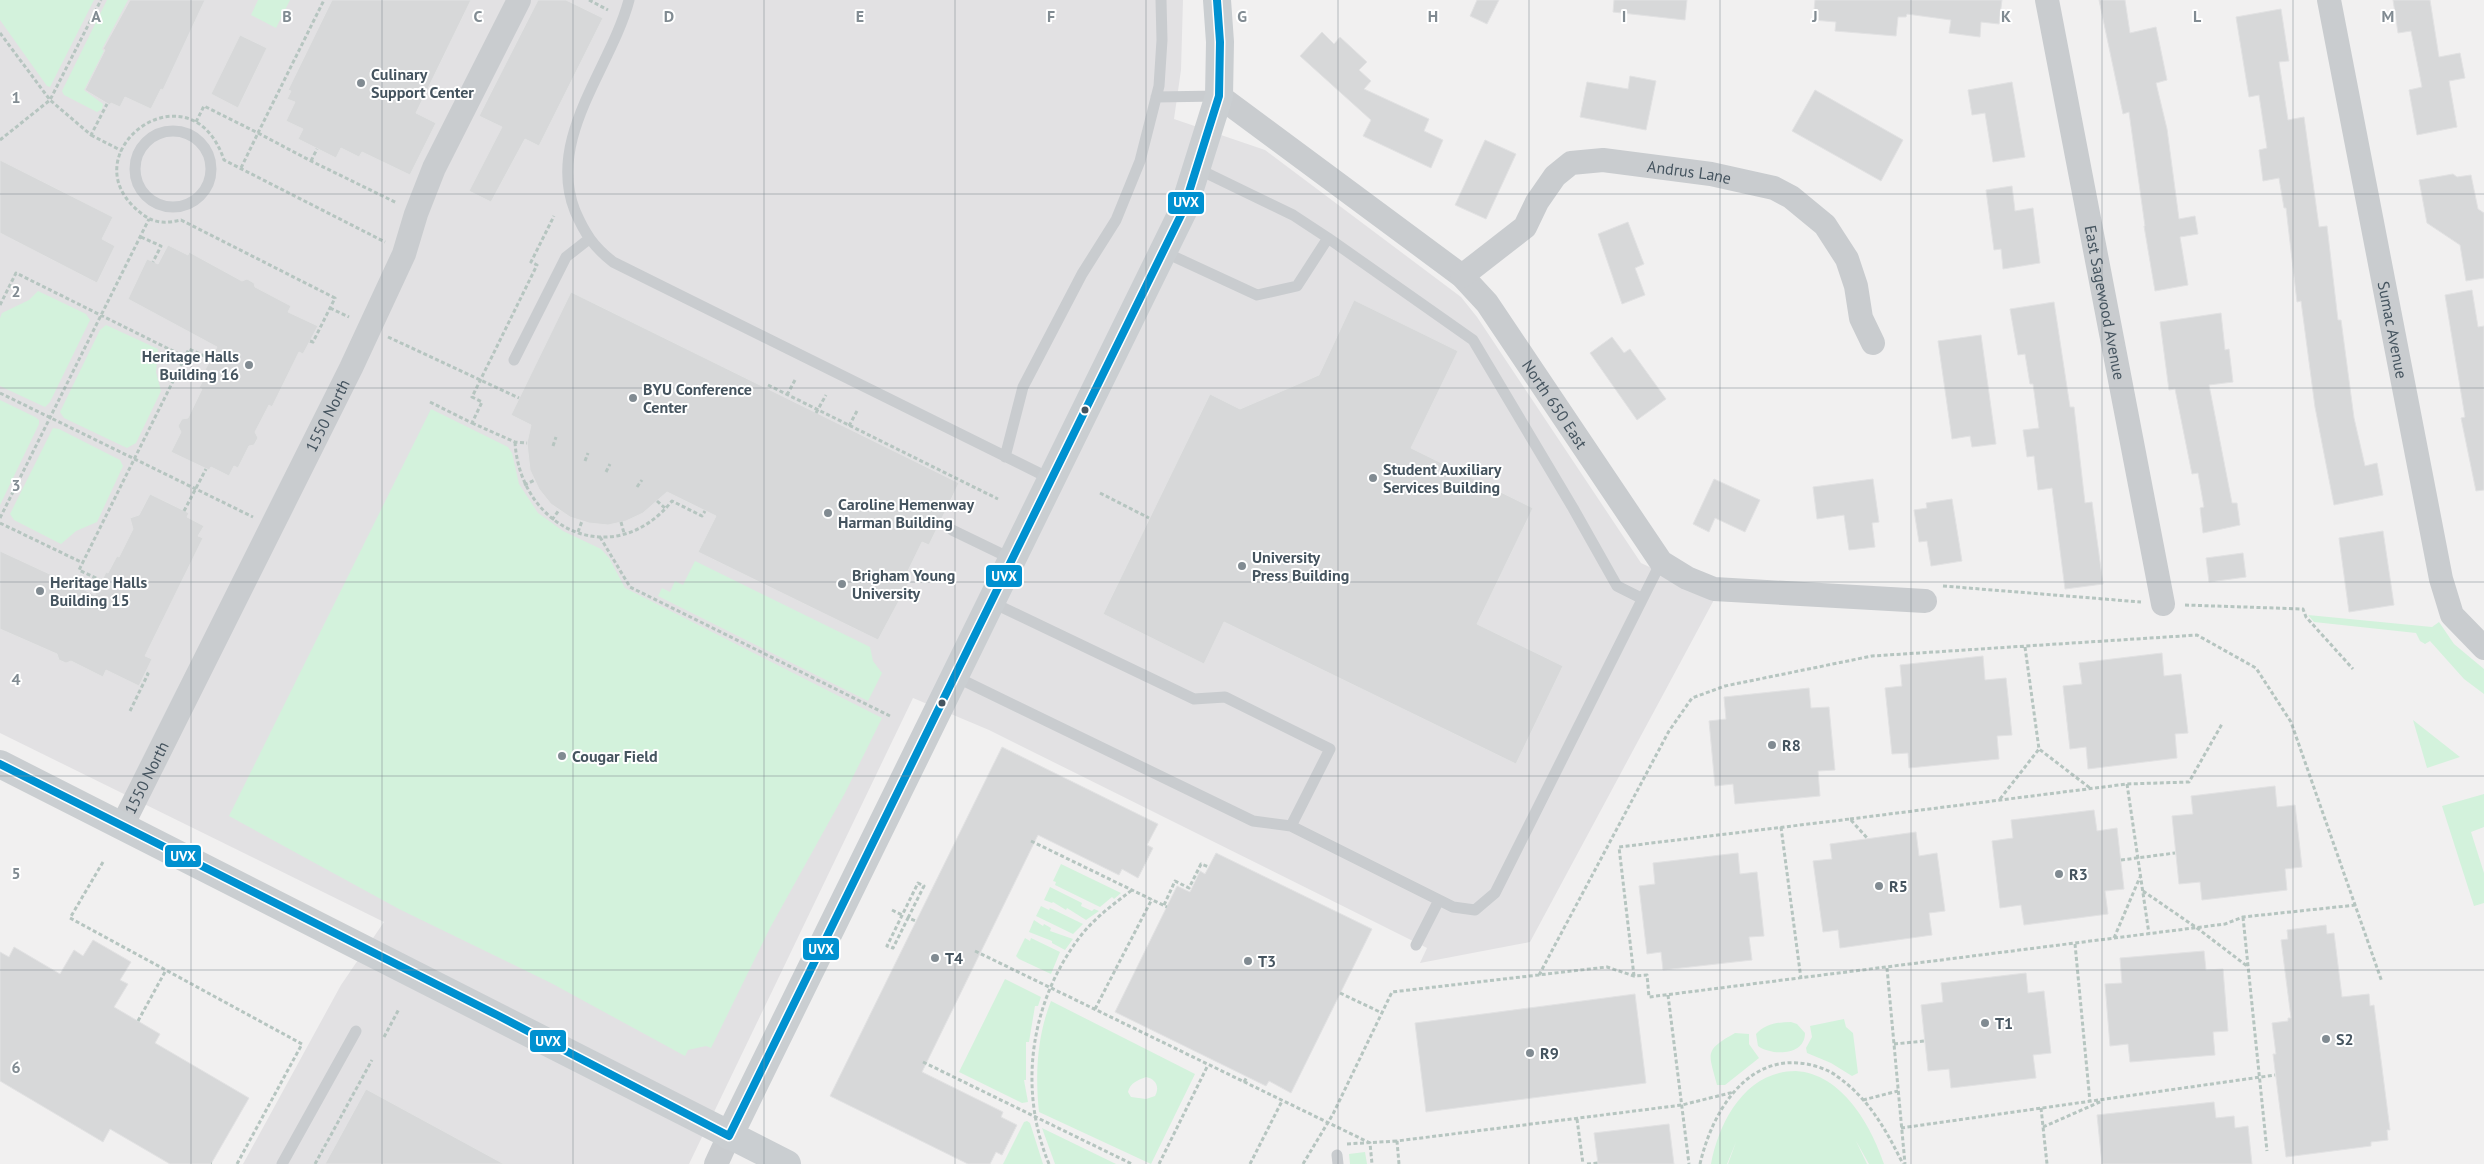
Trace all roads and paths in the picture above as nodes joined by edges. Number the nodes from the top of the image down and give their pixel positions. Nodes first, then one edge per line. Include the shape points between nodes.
1 (101, 0) edge
2 (324, 0) edge
3 (519, 0) edge
4 (589, 0) edge
5 (629, 0) edge
6 (1161, 0) edge
7 (1218, 0) edge
8 (2047, 0) edge
9 (2329, 0) edge
10 (610, 11) dead end
11 (0, 33) edge
12 (1219, 96) junction
13 (1156, 97) junction
14 (50, 100) junction
15 (107, 104) dead end
16 (196, 122) junction
17 (258, 133) junction
18 (91, 135) junction
19 (0, 140) edge
20 (206, 149) joint
21 (317, 149) dead end
22 (122, 150) junction
23 (311, 161) junction
24 (241, 168) junction
25 (1198, 169) junction
26 (401, 204) dead end
27 (554, 216) dead end
28 (150, 219) junction
29 (141, 237) junction
30 (1328, 238) junction
31 (589, 239) junction
32 (390, 245) dead end
33 (1164, 252) junction
34 (153, 262) dead end
35 (1462, 276) junction
36 (0, 305) edge
37 (330, 308) junction
38 (101, 315) junction
39 (354, 319) dead end
40 (383, 334) dead end
41 (310, 341) dead end
42 (1873, 343) dead end
43 (185, 357) junction
44 (211, 359) dead end
45 (514, 360) dead end
46 (481, 380) junction
47 (795, 380) dead end
48 (768, 385) dead end
49 (0, 393) edge
50 (788, 395) junction
51 (826, 395) dead end
52 (519, 398) dead end
53 (430, 402) dead end
54 (857, 410) dead end
55 (817, 412) junction
56 (50, 417) junction
57 (472, 422) junction
58 (849, 426) junction
59 (556, 437) dead end
60 (515, 442) junction
61 (527, 443) dead end
62 (553, 446) dead end
63 (588, 453) dead end
64 (1004, 457) junction
65 (134, 460) junction
66 (585, 461) dead end
67 (610, 464) dead end
68 (206, 468) dead end
69 (606, 472) dead end
70 (1051, 479) junction
71 (535, 480) dead end
72 (642, 480) dead end
73 (524, 485) junction
74 (637, 487) dead end
75 (195, 489) junction
76 (1100, 493) dead end
77 (998, 499) dead end
78 (657, 501) dead end
79 (666, 508) junction
80 (559, 510) dead end
81 (184, 511) dead end
82 (705, 511) dead end
83 (0, 518) edge
84 (255, 518) dead end
85 (1149, 518) dead end
86 (552, 520) junction
87 (582, 521) dead end
88 (621, 522) dead end
89 (0, 523) edge
90 (952, 530) dead end
91 (578, 532) junction
92 (624, 534) junction
93 (600, 537) junction
94 (1012, 560) junction
95 (1660, 562) junction
96 (83, 563) junction
97 (102, 581) dead end
98 (1642, 598) junction
99 (1924, 601) dead end
100 (991, 602) junction
101 (2163, 604) dead end
102 (2025, 647) junction
103 (2484, 648) edge
104 (146, 673) dead end
105 (954, 676) junction
106 (130, 712) dead end
107 (890, 716) dead end
108 (2222, 724) dead end
109 (2040, 749) junction
110 (0, 764) edge
111 (2127, 784) junction
112 (2091, 788) junction
113 (2000, 799) junction
114 (1850, 819) junction
115 (122, 826) junction
116 (1291, 826) junction
117 (1781, 827) junction
118 (1868, 839) dead end
119 (1030, 842) dead end
120 (2175, 853) dead end
121 (2138, 858) junction
122 (2120, 860) dead end
123 (103, 862) dead end
124 (1209, 867) dead end
125 (2140, 876) junction
126 (1132, 890) junction
127 (2142, 891) junction
128 (1152, 900) junction
129 (1439, 900) junction
130 (2356, 905) junction
131 (892, 910) dead end
132 (902, 915) junction
133 (2243, 917) junction
134 (908, 918) junction
135 (916, 922) dead end
136 (2197, 928) junction
137 (2148, 934) junction
138 (2114, 939) junction
139 (2075, 944) junction
140 (1416, 945) dead end
141 (975, 951) dead end
142 (2248, 966) junction
143 (1886, 968) junction
144 (166, 970) junction
145 (1539, 975) junction
146 (1634, 976) junction
147 (1801, 979) junction
148 (2382, 982) dead end
149 (1050, 987) junction
150 (1340, 993) dead end
151 (1668, 995) junction
152 (399, 1009) dead end
153 (1095, 1009) junction
154 (1382, 1013) junction
155 (138, 1021) dead end
156 (356, 1031) dead end
157 (384, 1037) dead end
158 (1925, 1041) dead end
159 (1894, 1044) junction
160 (372, 1060) dead end
161 (923, 1062) dead end
162 (1208, 1065) junction
163 (2275, 1075) dead end
164 (1246, 1077) dead end
165 (2258, 1078) junction
166 (1244, 1082) junction
167 (1898, 1091) junction
168 (1734, 1092) junction
169 (2108, 1099) junction
170 (1863, 1100) junction
171 (1282, 1101) junction
172 (2090, 1102) junction
173 (1682, 1105) junction
174 (2042, 1108) junction
175 (1034, 1117) junction
176 (1577, 1119) junction
177 (1328, 1122) junction
178 (2043, 1127) junction
179 (1901, 1128) junction
180 (729, 1136) junction
181 (1397, 1141) junction
182 (1376, 1143) dead end
183 (2266, 1151) dead end
184 (1598, 1163) edge
185 (237, 1164) edge
186 (282, 1164) edge
187 (315, 1164) edge
188 (716, 1164) edge
189 (787, 1164) edge
190 (1049, 1164) edge
191 (1132, 1164) edge
192 (1160, 1164) edge
193 (1250, 1164) edge
194 (1303, 1164) edge
195 (1372, 1164) edge
196 (1399, 1164) edge
197 (1583, 1164) edge
198 (1587, 1164) edge
199 (1689, 1164) edge
200 (1700, 1164) edge
201 (1904, 1164) edge
202 (2047, 1164) edge

1 - 14 path
2 - 17 path
3 - 115 street, 1550 North via 434,168 404,254 350,368
4 - 10 path
5 - 31 lane via 624,20 587,100 569,151 570,197
6 - 13 lane via 1162,40
7 - 12 main road
8 - 101 street, East Sagewood Avenue
9 - 103 street, Sumac Avenue via 2441,579 2452,615
11 - 14 path
12 - 13 lane
12 - 25 main road
12 - 35 street, North 650 East
13 - 64 lane via 1140,161 1116,220 1082,274 1023,387
14 - 18 path
14 - 19 path
15 - 18 path
16 - 17 path via 204,106
16 - 22 path via 169,117 147,122 133,131
16 - 24 path via 208,130 224,160
17 - 23 path
17 - 24 path
18 - 22 path
20 - 20 lane via 186,133 160,133 148,140 140,150 135,167 138,185 144,195 165,207 189,204 203,192 211,175
21 - 23 path
22 - 28 path via 117,178 121,192
23 - 26 path
24 - 32 path
25 - 30 lane via 1293,215
25 - 33 main road
27 - 46 path via 531,262 537,265
28 - 29 path
28 - 37 path via 165,224 181,220 190,224 335,298
29 - 34 path via 161,246
29 - 38 path
30 - 33 lane via 1297,286 1257,295
30 - 98 lane via 1472,340 1617,586
31 - 45 lane via 566,257
31 - 64 lane via 613,262
33 - 70 main road
35 - 42 street, Andrus Lane via 1525,227 1555,176 1571,163 1603,160 1711,174 1774,188 1791,197 1825,225 1847,259 1856,286 1861,318
35 - 95 street, North 650 East via 1487,302
36 - 38 path via 16,273
37 - 39 path
37 - 41 path via 313,342
38 - 43 path
38 - 56 path
40 - 46 path
43 - 44 path via 189,349
43 - 65 path
46 - 52 path
46 - 57 path via 472,397 482,402
47 - 50 path
48 - 50 path
49 - 56 path
50 - 55 path
51 - 55 path
53 - 57 path
54 - 58 path
55 - 58 path
56 - 65 path
56 - 83 path
57 - 60 path
58 - 77 path
59 - 62 path
60 - 61 path
60 - 73 path
63 - 66 path
64 - 70 lane
65 - 75 path
65 - 96 path
67 - 69 path
68 - 75 path
70 - 94 main road
71 - 73 path
72 - 74 path
73 - 86 path via 539,508
75 - 81 path
75 - 84 path
76 - 85 path
78 - 79 path
79 - 82 path via 672,501 702,516
79 - 92 path via 646,525
80 - 86 path
86 - 91 path
87 - 91 path
88 - 92 path
89 - 96 path
90 - 94 lane
91 - 93 path
92 - 93 path
93 - 107 path via 630,587
94 - 100 main road
95 - 98 lane
95 - 99 street, North 650 East via 1686,578 1714,589
96 - 97 path via 80,570
98 - 129 lane via 1495,893 1475,910 1460,909
100 - 105 main road
100 - 116 lane via 1194,699 1225,697 1330,749
102 - 109 path
102 - 130 path via 2196,636 2256,668 2290,722
102 - 145 path via 1872,656 1725,686 1692,698 1669,731
104 - 106 path
105 - 116 lane via 1253,821
105 - 180 main road
108 - 111 path via 2189,782
109 - 112 path
109 - 113 path
110 - 115 main road
111 - 112 path
111 - 121 path
112 - 113 path
113 - 114 path
114 - 117 path
114 - 118 path
115 - 180 main road
116 - 129 lane
117 - 146 path via 1619,847
117 - 147 path
119 - 126 path
120 - 121 path
121 - 122 path
121 - 125 path
123 - 144 path via 70,918
124 - 128 path via 1201,864 1189,888 1175,881 1165,906
125 - 127 path
125 - 138 path
126 - 128 path
126 - 149 path via 1084,932
127 - 136 path
127 - 137 path
128 - 153 path
129 - 140 lane
130 - 133 path
130 - 148 path
131 - 132 path
132 - 134 path via 887,946 893,948
132 - 134 path via 918,883 924,886
133 - 136 path via 2225,924
133 - 142 path
134 - 135 path
136 - 137 path
136 - 142 path
137 - 138 path
138 - 139 path
139 - 143 path
139 - 172 path
141 - 149 path
142 - 165 path
143 - 147 path
143 - 159 path
144 - 155 path
144 - 185 path via 302,1044
145 - 146 path via 1607,967
145 - 154 path via 1392,992
146 - 151 path via 1647,975 1649,997
147 - 151 path
149 - 153 path
149 - 175 path via 1034,1041 1031,1079
150 - 154 path
151 - 173 path
152 - 157 path
153 - 162 path
154 - 177 path
156 - 186 lane
158 - 159 path
159 - 167 path
160 - 187 path
161 - 175 path
162 - 166 path
162 - 192 path
163 - 165 path
164 - 166 path
165 - 169 path
165 - 183 path
166 - 171 path
167 - 170 path
167 - 179 path
168 - 170 path via 1757,1072 1782,1062 1809,1064 1837,1076
168 - 173 path
168 - 200 path via 1714,1121
169 - 172 path
169 - 178 path
170 - 201 path via 1880,1120
171 - 177 path
171 - 193 path
172 - 174 path
173 - 176 path
173 - 199 path
174 - 178 path
174 - 179 path
175 - 190 path via 1036,1132
175 - 191 path
176 - 181 path
176 - 197 path
177 - 194 path
177 - 195 path via 1370,1143
178 - 202 path
179 - 201 path
180 - 188 street
180 - 189 main road
181 - 182 path
181 - 196 path
184 - 198 path

